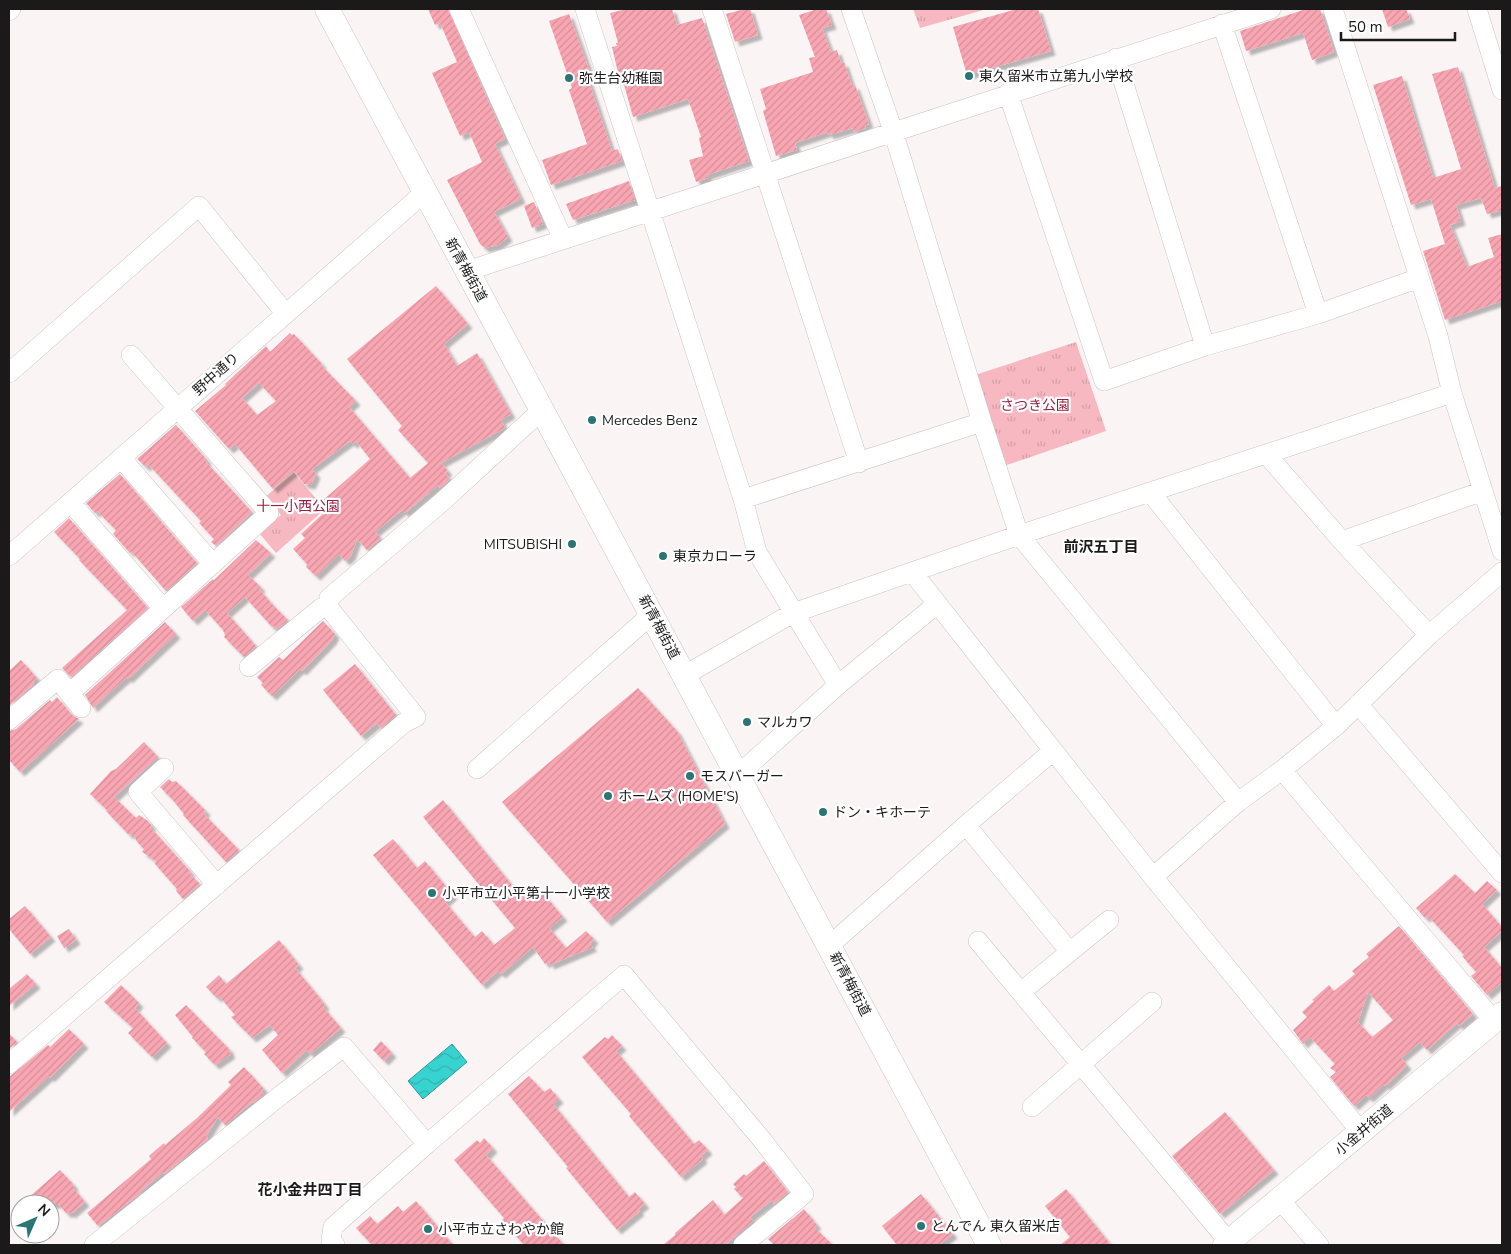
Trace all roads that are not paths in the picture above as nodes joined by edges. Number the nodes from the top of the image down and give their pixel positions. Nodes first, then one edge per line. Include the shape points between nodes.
1 (327, 9) edge
2 (459, 9) edge
3 (585, 9) edge
4 (712, 9) edge
5 (851, 9) edge
6 (1270, 9) edge
7 (1332, 9) edge
8 (1477, 9) edge
9 (1222, 24) junction
10 (1116, 58) junction
11 (1502, 90) edge
12 (1008, 93) junction
13 (893, 131) junction
14 (766, 173) junction
15 (424, 193) junction
16 (650, 210) junction
17 (563, 239) junction
18 (467, 271) junction
19 (1420, 278) junction
20 (285, 313) junction
21 (1318, 314) junction
22 (1204, 346) junction
23 (130, 355) dead end
24 (9, 373) edge
25 (1452, 393) junction
26 (543, 409) junction
27 (177, 410) junction
28 (982, 422) junction
29 (1267, 454) junction
30 (121, 458) junction
31 (859, 463) junction
32 (1483, 491) junction
33 (1151, 493) junction
34 (743, 499) junction
35 (71, 503) junction
36 (1019, 535) junction
37 (1342, 541) junction
38 (1502, 551) edge
39 (9, 556) edge
40 (213, 564) junction
41 (1502, 572) edge
42 (912, 573) junction
43 (937, 604) junction
44 (163, 608) junction
45 (329, 608) junction
46 (793, 613) junction
47 (652, 614) junction
48 (1429, 635) junction
49 (249, 667) dead end
50 (685, 675) junction
51 (838, 685) junction
52 (70, 693) junction
53 (1358, 704) junction
54 (81, 708) dead end
55 (9, 720) edge
56 (1336, 726) junction
57 (1054, 751) junction
58 (164, 768) dead end
59 (477, 769) dead end
60 (1282, 770) junction
61 (738, 775) junction
62 (1238, 802) junction
63 (966, 825) junction
64 (1502, 873) edge
65 (1154, 877) junction
66 (217, 885) junction
67 (1109, 920) dead end
68 (978, 941) dead end
69 (830, 945) junction
70 (1070, 952) junction
71 (1021, 992) junction
72 (1152, 1002) dead end
73 (1498, 1017) edge
74 (9, 1064) edge
75 (1081, 1065) junction
76 (1032, 1107) dead end
77 (1361, 1132) junction
78 (427, 1144) junction
79 (1280, 1200) junction
80 (1227, 1244) edge
81 (94, 1245) edge
82 (335, 1245) edge
83 (743, 1245) edge
84 (989, 1245) edge
85 (1319, 1245) edge

1 - 15 main road, 新青梅街道
2 - 17 street
3 - 16 street
4 - 14 street
5 - 13 street
6 - 9 street
7 - 19 street
8 - 11 street
9 - 10 street
9 - 21 street
10 - 12 street
10 - 22 street
12 - 13 street
12 - 22 street via 1104,381
13 - 14 street
13 - 28 street
14 - 16 street
14 - 31 street
15 - 18 main road, 新青梅街道
15 - 20 street, 野中通り
16 - 17 street
16 - 34 street
17 - 18 street
18 - 26 main road, 新青梅街道
19 - 21 street
19 - 25 street
20 - 24 street via 199,206
20 - 27 street, 野中通り
21 - 22 street
23 - 27 street
25 - 29 street
25 - 32 street
26 - 45 street via 443,501 329,598
26 - 47 main road, 新青梅街道
27 - 30 street, 野中通り
27 - 40 street via 269,513
28 - 31 street
28 - 36 street
29 - 33 street
29 - 37 street
30 - 35 street, 野中通り
30 - 40 street
31 - 34 street
32 - 37 street
32 - 38 street
33 - 36 street
33 - 56 street
34 - 46 street via 757,552
35 - 39 street, 野中通り
35 - 44 street
36 - 42 street
36 - 62 street
37 - 48 street
40 - 44 street
41 - 48 street
42 - 43 street
42 - 46 street
43 - 51 street
43 - 57 street
44 - 52 street
45 - 49 street via 321,608
45 - 66 street via 416,717 404,722
46 - 50 street
46 - 51 street
47 - 50 main road, 新青梅街道
47 - 59 street
48 - 53 street
50 - 61 main road, 新青梅街道
51 - 61 street
52 - 54 street
52 - 55 street via 58,678
53 - 56 street
53 - 64 street
56 - 60 street
57 - 63 street
57 - 65 street
58 - 66 street via 138,792
60 - 62 street
60 - 73 street
61 - 69 main road, 新青梅街道
62 - 65 street
63 - 69 street
63 - 70 street
65 - 77 street
66 - 74 street
67 - 70 street
68 - 71 street
69 - 84 main road, 新青梅街道
70 - 71 street
71 - 75 street
72 - 75 street
73 - 77 main road, 小金井街道
75 - 76 street
75 - 80 street
77 - 79 main road, 小金井街道
78 - 81 street via 344,1047
78 - 82 street via 333,1227 331,1240
78 - 83 street via 624,975 804,1194
79 - 80 main road, 小金井街道
79 - 85 street

